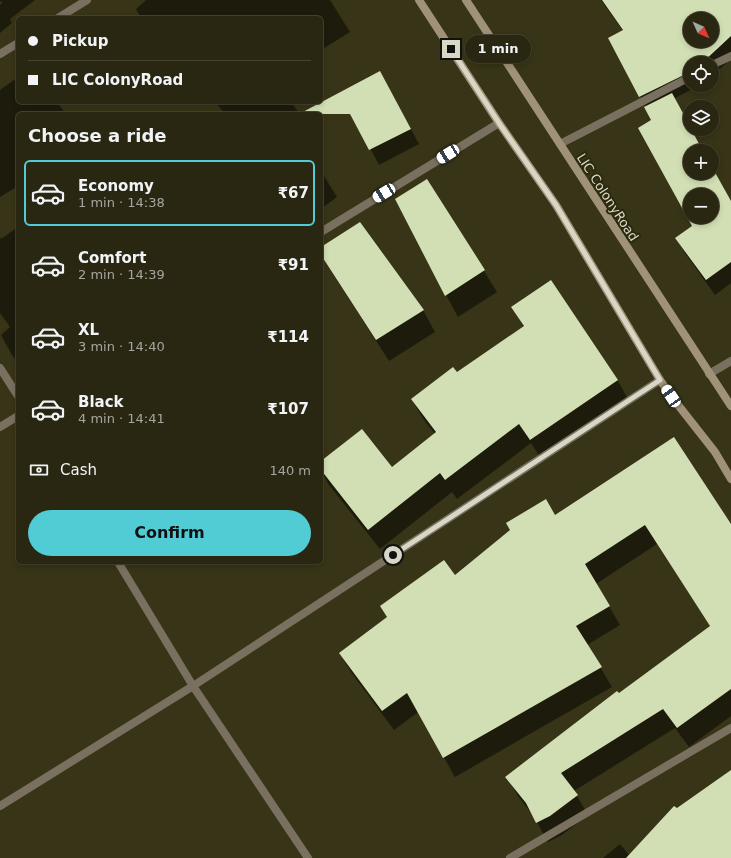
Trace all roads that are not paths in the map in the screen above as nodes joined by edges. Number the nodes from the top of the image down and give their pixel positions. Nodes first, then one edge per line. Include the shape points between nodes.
1 (87, 0) edge
2 (419, 0) edge
3 (466, 0) edge
4 (61, 16) edge
5 (16, 44) edge
6 (0, 54) edge
7 (731, 56) edge
8 (719, 62) edge
9 (683, 81) edge
10 (499, 123) junction
11 (560, 144) junction
12 (323, 231) edge
13 (731, 361) edge
14 (0, 368) edge
15 (709, 374) junction
16 (660, 380) junction
17 (16, 393) edge
18 (731, 406) edge
19 (16, 417) edge
20 (0, 427) edge
21 (731, 479) edge
22 (119, 564) edge
23 (193, 686) junction
24 (731, 728) edge
25 (0, 806) edge
26 (308, 858) edge
27 (510, 858) edge

1 - 4 street
2 - 10 main road
3 - 11 main road, LIC ColonyRoad
5 - 6 street
7 - 8 street
9 - 11 street
10 - 12 street
10 - 16 main road via 556,205
11 - 15 main road, LIC ColonyRoad
13 - 15 street
14 - 17 street
15 - 18 main road, LIC ColonyRoad
16 - 21 main road via 715,452
16 - 23 street
19 - 20 street
22 - 23 street
23 - 25 street
23 - 26 street
24 - 27 street

